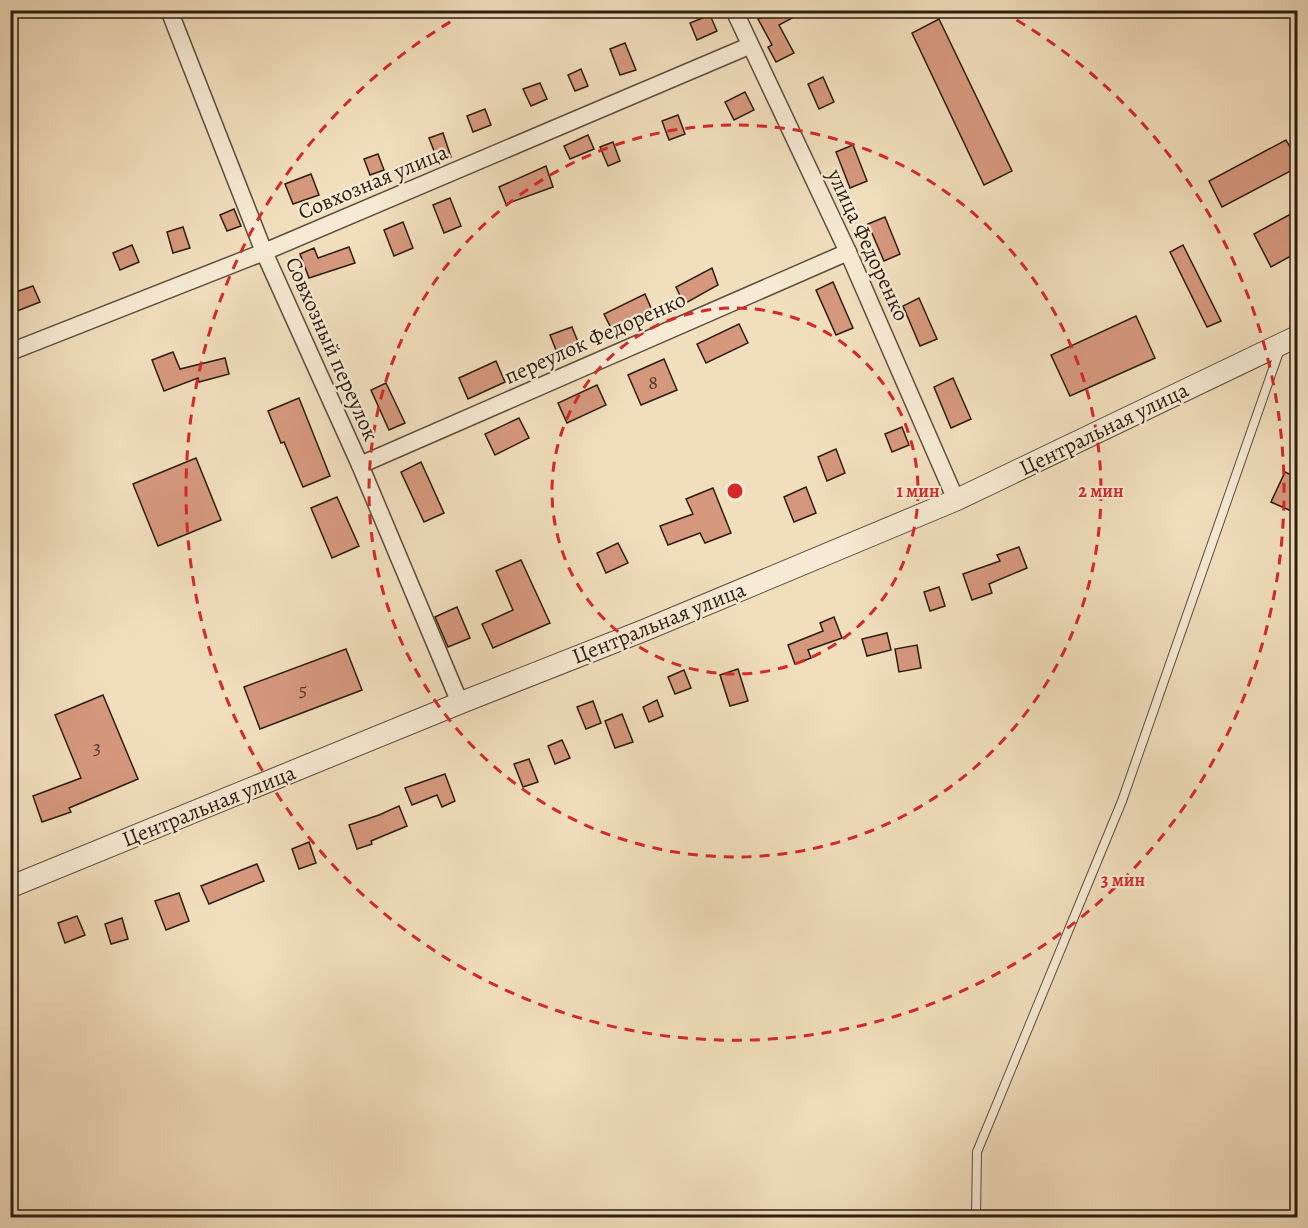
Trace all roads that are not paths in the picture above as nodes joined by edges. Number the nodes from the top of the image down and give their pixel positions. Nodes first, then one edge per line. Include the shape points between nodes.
1 (169, 10) edge
2 (734, 10) edge
3 (750, 46) junction
4 (264, 252) junction
5 (848, 252) junction
6 (1290, 339) edge
7 (10, 352) edge
8 (360, 465) junction
9 (956, 500) junction
10 (460, 703) junction
11 (10, 887) edge
12 (976, 1218) edge

1 - 4 street, Совхозный переулок
2 - 3 street, улица Федоренко
3 - 4 street, Совхозная улица
3 - 5 street, улица Федоренко
4 - 7 street, Совхозная улица
4 - 8 street, Совхозный переулок
5 - 8 street, переулок Федоренко
5 - 9 street, улица Федоренко
6 - 9 street, Центральная улица
6 - 12 lane via 1122,801 977,1152
8 - 10 street, Совхозный переулок
9 - 10 street, Центральная улица
10 - 11 street, Центральная улица

